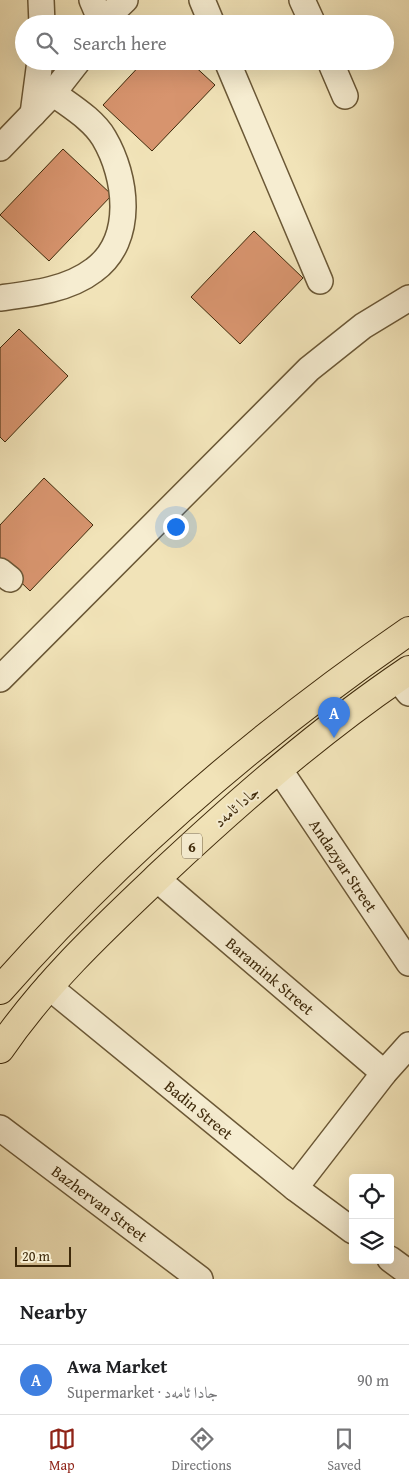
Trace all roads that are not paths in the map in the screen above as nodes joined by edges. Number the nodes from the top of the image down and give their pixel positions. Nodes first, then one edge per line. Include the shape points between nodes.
1 (41, 0) edge
2 (125, 0) edge
3 (202, 0) edge
4 (302, 0) edge
5 (42, 15) edge
6 (98, 15) edge
7 (208, 15) edge
8 (309, 15) edge
9 (39, 70) edge
10 (71, 70) edge
11 (231, 70) edge
12 (334, 70) edge
13 (53, 93) junction
14 (345, 96) dead end
15 (33, 114) junction
16 (0, 148) edge
17 (320, 281) dead end
18 (0, 298) edge
19 (409, 298) edge
20 (409, 631) edge
21 (0, 679) edge
22 (405, 680) edge
23 (278, 769) junction
24 (156, 878) junction
25 (409, 963) edge
26 (48, 986) junction
27 (0, 990) edge
28 (409, 1045) edge
29 (0, 1048) edge
30 (384, 1073) junction
31 (0, 1128) edge
32 (295, 1188) junction
33 (349, 1228) edge
34 (394, 1262) edge
35 (409, 1273) edge
36 (200, 1279) edge

1 - 5 street
2 - 6 street
3 - 7 street
4 - 8 street
9 - 15 street
10 - 13 street
11 - 17 street
12 - 14 street
13 - 15 street
13 - 18 street via 82,115 103,137 119,174 124,212 115,246 95,270 69,284
15 - 16 street
19 - 21 street via 363,326 308,369
20 - 27 main road, 6 via 295,713 223,771 154,832 54,931
22 - 23 main road, جادا ئامەد / 6 via 337,722
23 - 24 main road, جادا ئامەد / 6
23 - 25 street, Andazyar Street
24 - 26 main road, جادا ئامەد / 6
24 - 30 street, Baramink Street
26 - 29 main road, جادا ئامەد / 6
26 - 32 street, Badin Street
28 - 30 street
30 - 32 street
31 - 36 street, Bazhervan Street
32 - 33 street, Badin Street
34 - 35 street

